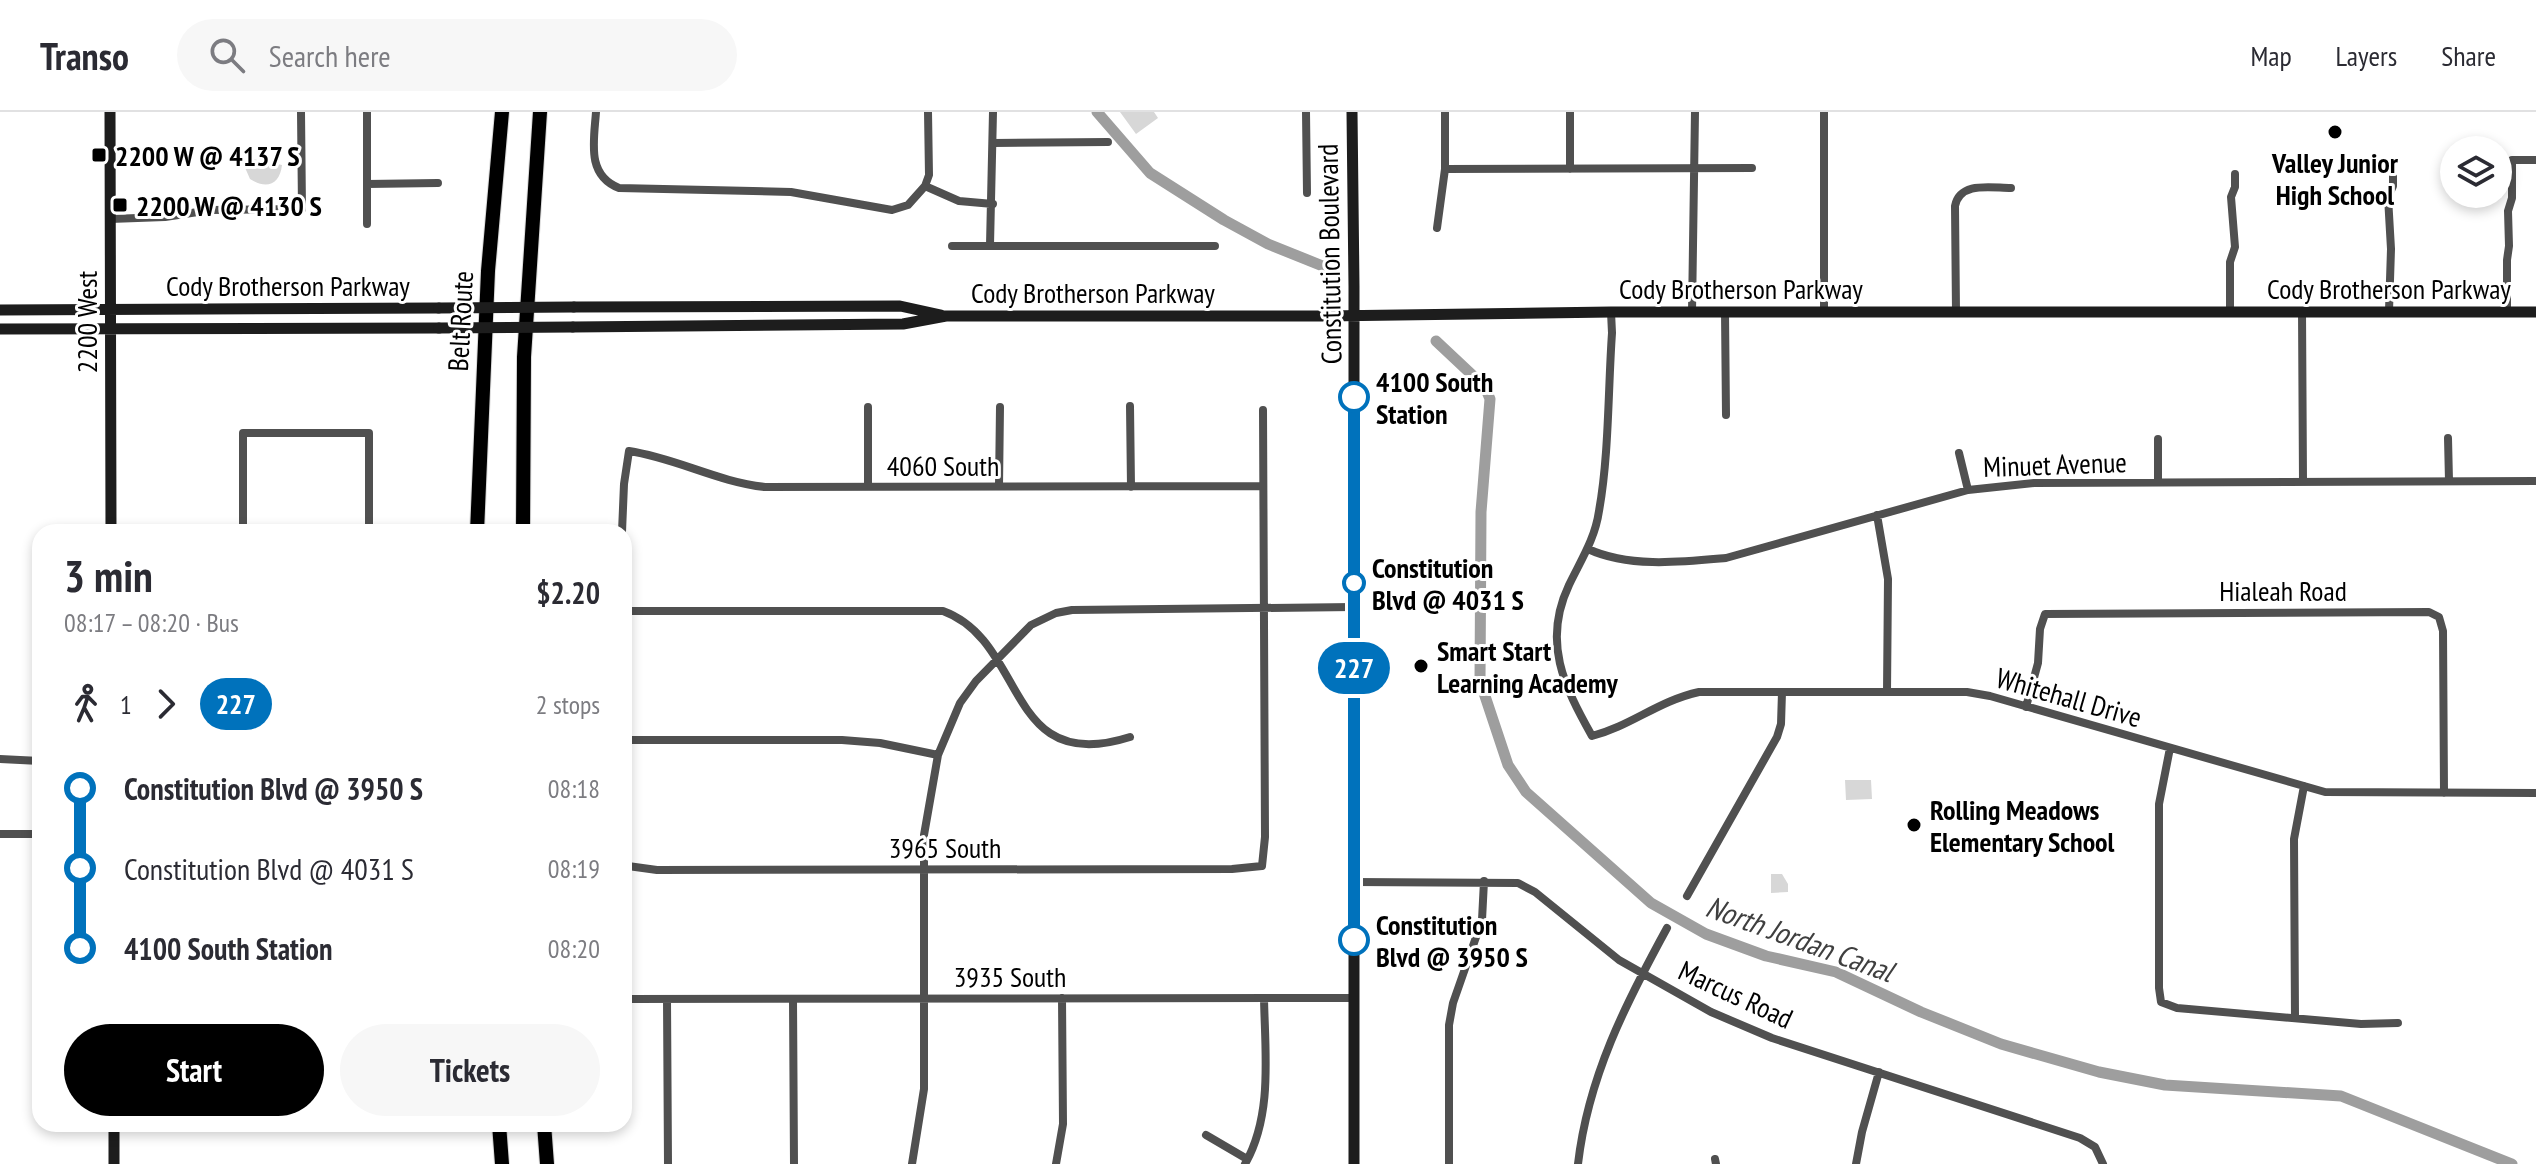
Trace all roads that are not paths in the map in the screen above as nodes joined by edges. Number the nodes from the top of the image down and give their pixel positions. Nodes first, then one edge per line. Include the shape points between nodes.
1 (110, 112) edge
2 (301, 112) edge
3 (367, 112) edge
4 (502, 112) edge
5 (540, 112) edge
6 (596, 112) edge
7 (928, 112) edge
8 (993, 112) edge
9 (1306, 112) edge
10 (1352, 112) edge
11 (1445, 112) edge
12 (1570, 112) edge
13 (1695, 112) edge
14 (1824, 112) edge
15 (1108, 142) dead end
16 (993, 143) junction
17 (2536, 160) edge
18 (1694, 168) junction
19 (1752, 168) dead end
20 (1445, 169) junction
21 (1570, 169) junction
22 (2235, 174) dead end
23 (2393, 175) dead end
24 (438, 183) dead end
25 (367, 184) junction
26 (925, 186) junction
27 (2011, 188) dead end
28 (1307, 193) dead end
29 (993, 204) junction
30 (110, 219) junction
31 (367, 224) dead end
32 (1437, 228) dead end
33 (990, 245) junction
34 (952, 246) dead end
35 (1215, 246) dead end
36 (0, 310) edge
37 (110, 311) junction
38 (2230, 311) junction
39 (2302, 311) junction
40 (2389, 311) junction
41 (1611, 312) junction
42 (1692, 312) junction
43 (1725, 312) junction
44 (1824, 312) junction
45 (1956, 312) junction
46 (2507, 312) junction
47 (2536, 312) edge
48 (946, 316) junction
49 (1354, 316) junction
50 (0, 329) edge
51 (110, 330) junction
52 (1130, 406) dead end
53 (868, 407) dead end
54 (1000, 407) dead end
55 (1263, 410) dead end
56 (1726, 415) dead end
57 (2448, 438) dead end
58 (2158, 439) dead end
59 (1959, 453) dead end
60 (2449, 481) junction
61 (2536, 481) edge
62 (2158, 482) junction
63 (2303, 482) junction
64 (999, 486) junction
65 (1263, 486) junction
66 (868, 487) junction
67 (1131, 487) junction
68 (1968, 490) junction
69 (1877, 515) junction
70 (111, 524) edge
71 (243, 524) edge
72 (369, 524) edge
73 (477, 524) edge
74 (523, 524) edge
75 (622, 524) edge
76 (1588, 549) junction
77 (1354, 607) junction
78 (1264, 608) junction
79 (632, 611) edge
80 (995, 659) junction
81 (1782, 692) junction
82 (1887, 692) junction
83 (2026, 707) junction
84 (1130, 737) dead end
85 (632, 740) edge
86 (2170, 748) junction
87 (938, 755) junction
88 (0, 759) edge
89 (32, 761) edge
90 (2304, 786) junction
91 (2444, 793) junction
92 (2536, 793) edge
93 (0, 834) edge
94 (32, 834) edge
95 (632, 867) edge
96 (923, 869) junction
97 (1484, 881) junction
98 (1354, 882) junction
99 (1687, 896) dead end
100 (1667, 928) dead end
101 (1643, 973) junction
102 (924, 998) junction
103 (1062, 998) junction
104 (1264, 998) junction
105 (1354, 998) junction
106 (632, 999) edge
107 (667, 999) junction
108 (793, 999) junction
109 (2295, 1018) junction
110 (2398, 1023) dead end
111 (1879, 1072) junction
112 (114, 1132) edge
113 (500, 1132) edge
114 (545, 1132) edge
115 (1206, 1135) dead end
116 (1246, 1162) edge
117 (114, 1164) edge
118 (502, 1164) edge
119 (547, 1164) edge
120 (668, 1164) edge
121 (794, 1164) edge
122 (912, 1164) edge
123 (1056, 1164) edge
124 (1354, 1164) edge
125 (1449, 1164) edge
126 (1578, 1164) edge
127 (1856, 1164) edge
128 (2103, 1164) edge

1 - 30 main road, 2200 West
2 - 30 street via 302,209
3 - 25 street
4 - 73 highway, Belt Route via 488,271
5 - 74 highway via 524,357
6 - 26 street via 596,170 610,185 626,190 791,192 885,211 908,205
7 - 26 street
8 - 16 street
9 - 28 street
10 - 49 main road, Constitution Boulevard
11 - 20 street
12 - 21 street
13 - 18 street
14 - 44 street
15 - 16 street
16 - 29 street
17 - 46 street via 2512,160
18 - 19 street
18 - 21 street
18 - 42 street
20 - 21 street
20 - 32 street
22 - 38 street
23 - 40 street via 2388,197
24 - 25 street
25 - 31 street
26 - 29 street via 959,201
27 - 45 street via 1968,189 1957,198
29 - 33 street
30 - 37 main road, 2200 West
33 - 34 street
33 - 35 street
36 - 37 main road, Cody Brotherson Parkway
37 - 48 main road, Cody Brotherson Parkway, bridge via 900,306
37 - 51 main road, 2200 West
38 - 39 main road, Cody Brotherson Parkway
38 - 45 main road, Cody Brotherson Parkway
39 - 40 main road, Cody Brotherson Parkway
39 - 63 street
40 - 46 main road, Cody Brotherson Parkway
41 - 42 main road, Cody Brotherson Parkway
41 - 49 main road, Cody Brotherson Parkway
41 - 76 street via 1601,498
42 - 43 main road, Cody Brotherson Parkway
43 - 44 main road, Cody Brotherson Parkway
43 - 56 street
44 - 45 main road, Cody Brotherson Parkway
46 - 47 main road, Cody Brotherson Parkway
48 - 49 main road, Cody Brotherson Parkway
48 - 51 main road, Cody Brotherson Parkway, bridge via 903,324
49 - 77 main road, Constitution Boulevard
50 - 51 main road, Cody Brotherson Parkway
51 - 70 main road, 2200 West
52 - 67 street
53 - 66 street
54 - 64 street
55 - 65 street
57 - 60 street
58 - 62 street
59 - 68 street
60 - 61 street, Minuet Avenue
60 - 63 street, Minuet Avenue
62 - 63 street, Minuet Avenue
62 - 68 street, Minuet Avenue via 2034,483
64 - 66 street, 4060 South
64 - 67 street, 4060 South
65 - 67 street, 4060 South
65 - 78 street
66 - 75 street, 4060 South via 741,485 658,455 629,451
68 - 69 street, Minuet Avenue
69 - 76 street, Minuet Avenue via 1726,558 1622,560
69 - 82 street via 1888,579
71 - 72 street via 243,433 369,433
76 - 81 street, Whitehall Drive via 1564,597 1557,638 1563,678 1592,736 1688,694
77 - 78 street
77 - 98 main road, Constitution Boulevard
78 - 80 street via 1056,613 1031,625
78 - 96 street, 3965 South via 1262,866
79 - 80 street via 943,611 971,626
80 - 84 street via 1050,735 1084,744
80 - 87 street via 960,703
81 - 82 street, Whitehall Drive
81 - 99 street via 1777,737
82 - 83 street, Whitehall Drive via 1967,692
83 - 86 street, Whitehall Drive
83 - 91 street, Hialeah Road via 2045,614 2429,612 2439,617 2443,631
85 - 87 street via 860,740
86 - 90 street, Whitehall Drive
86 - 109 street via 2159,804 2161,1002 2177,1008
87 - 96 street via 926,814
88 - 89 street
90 - 91 street, Whitehall Drive via 2333,793
90 - 109 street via 2294,839
91 - 92 street, Whitehall Drive
93 - 94 street
95 - 96 street, 3965 South
96 - 102 street
97 - 98 street, Marcus Road
97 - 101 street, Marcus Road via 1524,886 1608,953
97 - 125 street via 1482,920 1449,1025
98 - 105 main road, Constitution Boulevard
100 - 101 street
101 - 111 street, Marcus Road via 1732,1022
101 - 126 street via 1598,1071
102 - 103 street, 3935 South
102 - 108 street, 3935 South
102 - 122 street via 924,1089
103 - 104 street, 3935 South
103 - 123 street via 1063,1124
104 - 105 street, 3935 South
104 - 116 street via 1263,1114
105 - 124 main road, Constitution Boulevard
106 - 107 street, 3935 South
107 - 108 street, 3935 South
107 - 120 street
108 - 121 street
109 - 110 street
111 - 127 street
111 - 128 street, Marcus Road via 2080,1138 2095,1147
112 - 117 main road
113 - 118 highway
114 - 119 highway
115 - 116 street

